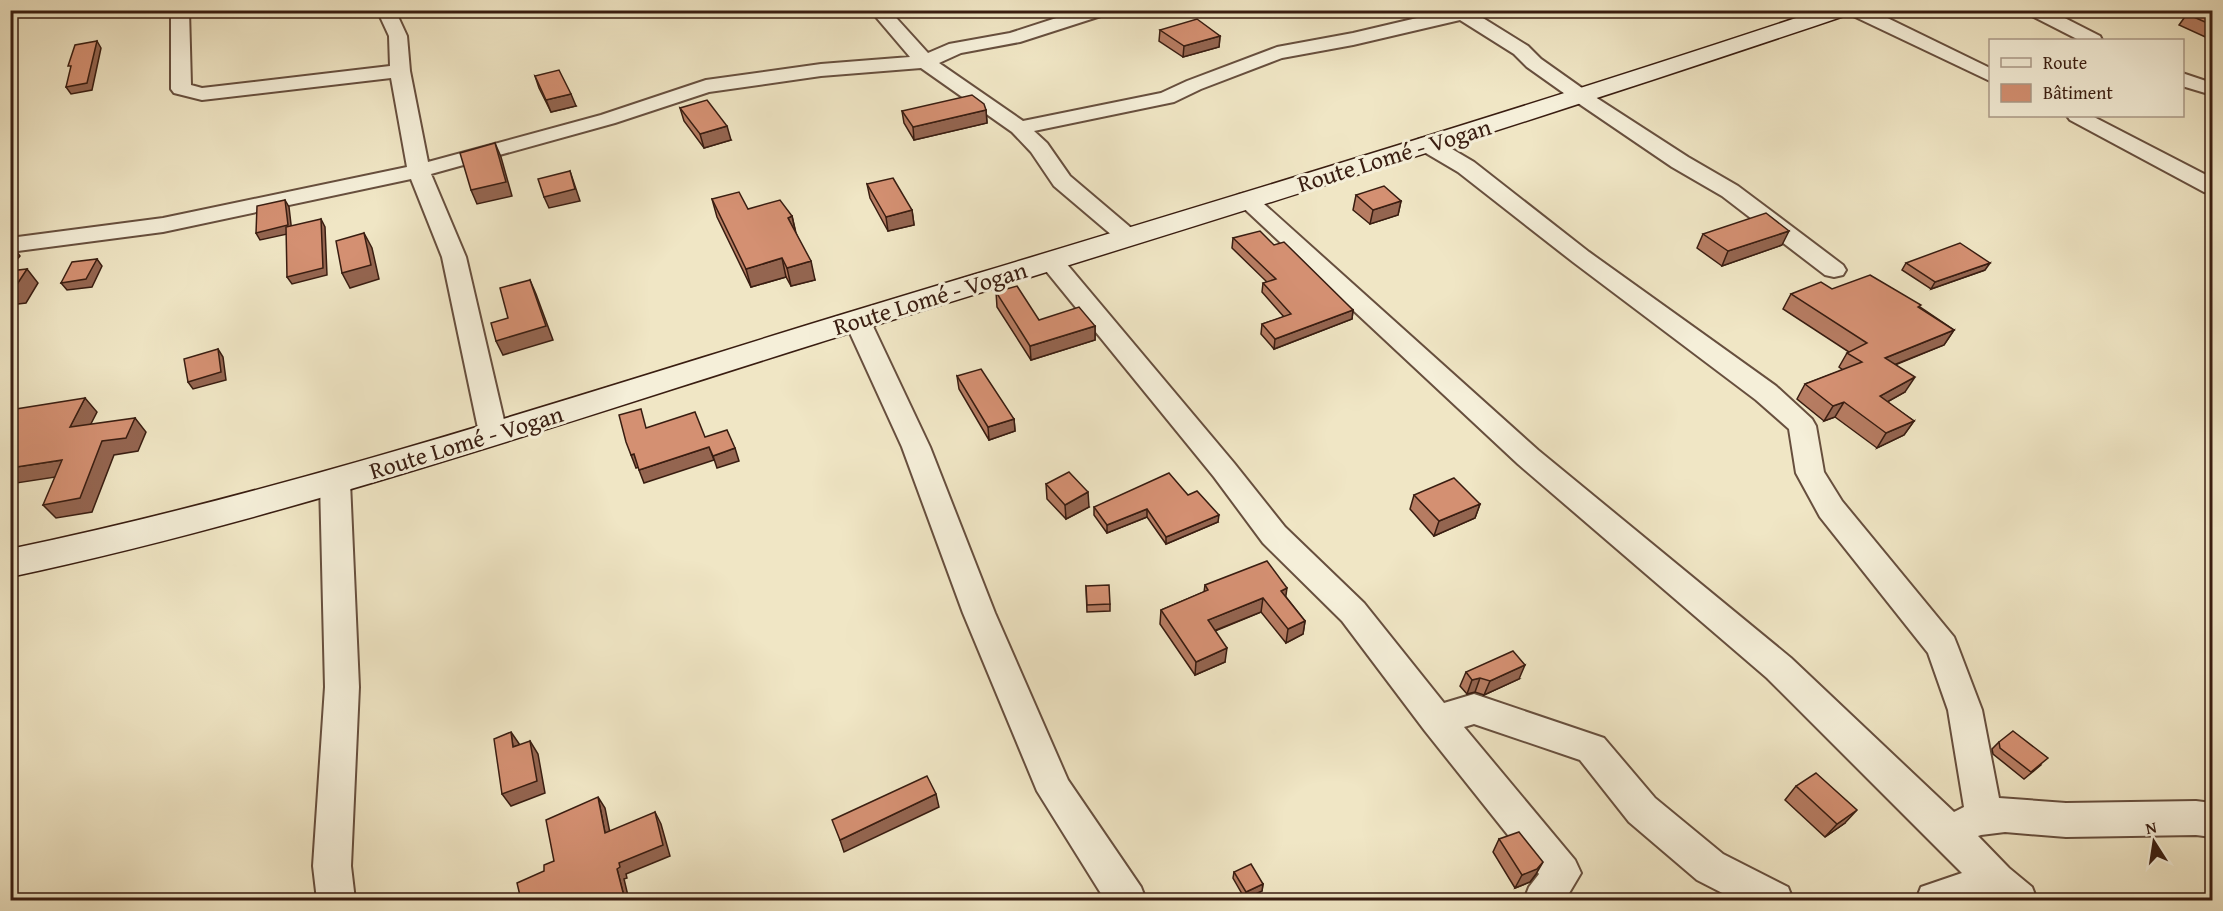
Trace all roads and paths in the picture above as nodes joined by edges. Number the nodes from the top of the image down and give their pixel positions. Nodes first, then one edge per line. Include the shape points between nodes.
1 (180, 10) edge
2 (386, 10) edge
3 (879, 10) edge
4 (1101, 10) edge
5 (1843, 10) edge
6 (1855, 10) edge
7 (2034, 10) edge
8 (1471, 13) edge
9 (1436, 14) edge
10 (2091, 39) edge
11 (925, 62) junction
12 (400, 71) junction
13 (1989, 75) edge
14 (2184, 80) edge
15 (2212, 89) edge
16 (1582, 97) junction
17 (2079, 117) edge
18 (1019, 128) junction
19 (1427, 144) junction
20 (419, 171) junction
21 (2212, 187) edge
22 (1246, 200) junction
23 (1128, 237) junction
24 (10, 245) edge
25 (1051, 261) junction
26 (1834, 270) dead end
27 (857, 320) junction
28 (493, 433) junction
29 (335, 482) junction
30 (10, 563) edge
31 (1437, 720) junction
32 (1984, 816) junction
33 (2212, 820) edge
34 (1948, 831) junction
35 (2006, 891) edge
36 (336, 900) edge
37 (1127, 900) edge
38 (1543, 900) edge
39 (1774, 900) edge
40 (1935, 900) edge

1 - 12 street via 181,89 202,94
2 - 12 street via 398,36
3 - 11 street
4 - 11 street via 1013,38 956,48
5 - 16 main road, Route Lomé - Vogan
6 - 13 street
7 - 10 street
8 - 9 street
8 - 16 street
9 - 18 street via 1353,39 1277,52 1167,98
11 - 18 street
11 - 20 street via 821,70 706,86 608,119
12 - 20 street
14 - 15 street
16 - 19 main road, Route Lomé - Vogan
16 - 26 street via 1730,191
17 - 21 street
18 - 23 street via 1062,181
19 - 22 main road, Route Lomé - Vogan
19 - 32 street via 1467,167 1581,257 1766,393 1802,426 1810,473 1831,509 1942,647 1965,710
20 - 24 street via 163,225
20 - 28 street via 454,257
22 - 23 main road, Route Lomé - Vogan
22 - 34 street via 1528,457 1779,668
23 - 25 main road, Route Lomé - Vogan
25 - 27 main road, Route Lomé - Vogan
25 - 31 street via 1274,535 1353,612
27 - 28 main road, Route Lomé - Vogan
27 - 37 street via 916,447 979,612 1055,790
28 - 29 main road, Route Lomé - Vogan
29 - 30 main road, Route Lomé - Vogan via 100,544
29 - 36 street via 342,687 333,866
31 - 38 street via 1562,873
31 - 39 street via 1474,709 1592,749 1642,810 1710,867
32 - 33 street via 2010,813 2065,820
32 - 34 street
34 - 35 street
35 - 40 street

